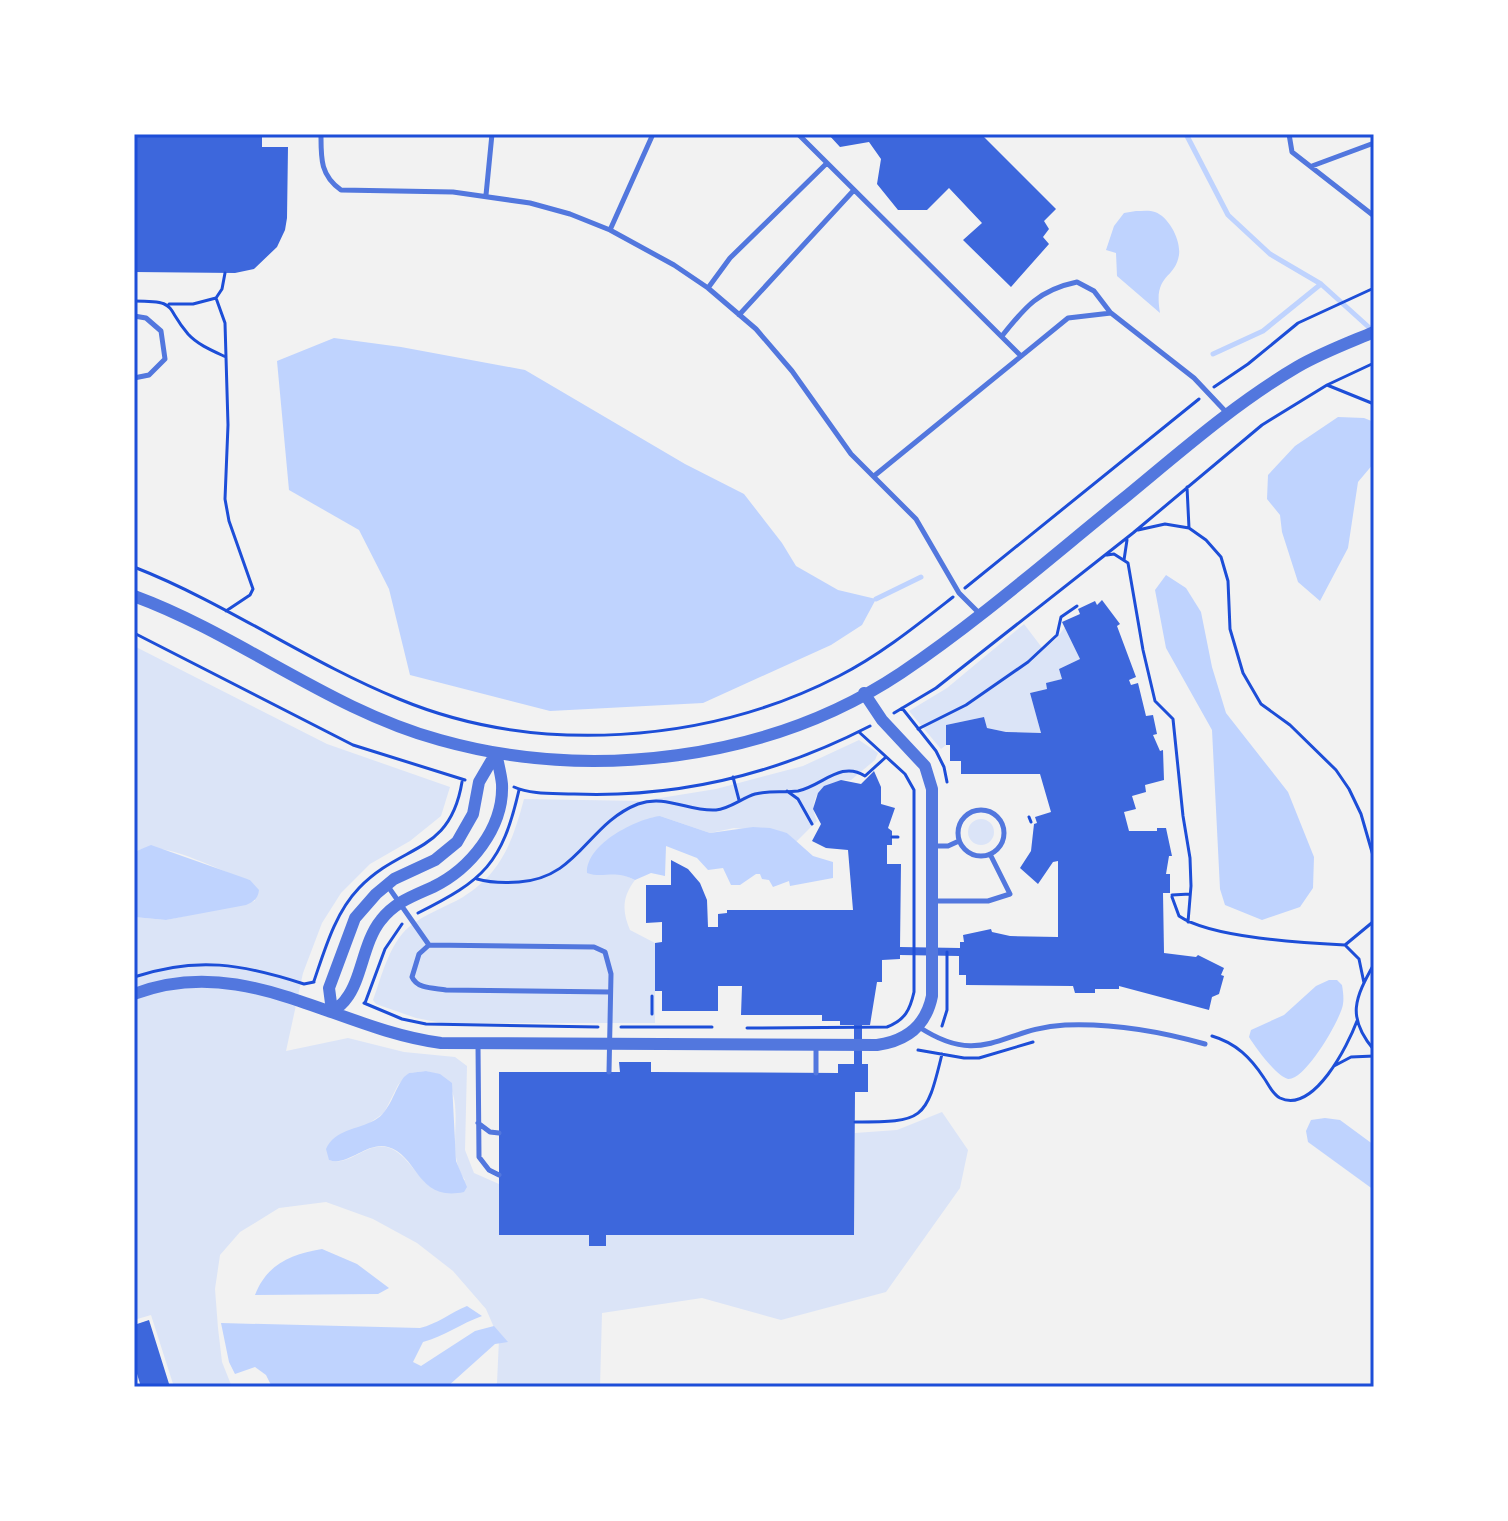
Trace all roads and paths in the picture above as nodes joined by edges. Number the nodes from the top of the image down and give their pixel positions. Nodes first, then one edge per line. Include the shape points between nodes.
1 (321, 134) edge
2 (492, 134) edge
3 (653, 134) edge
4 (798, 134) edge
5 (1289, 134) edge
6 (1374, 143) edge
7 (827, 163) junction
8 (1311, 167) junction
9 (854, 190) junction
10 (486, 195) junction
11 (1374, 216) edge
12 (610, 230) junction
13 (225, 273) dead end
14 (708, 288) junction
15 (1371, 289) edge
16 (216, 298) junction
17 (134, 301) edge
18 (165, 303) junction
19 (1111, 313) junction
20 (739, 315) junction
21 (134, 316) edge
22 (1374, 332) edge
23 (1001, 336) junction
24 (1021, 356) junction
25 (226, 357) junction
26 (1374, 363) edge
27 (134, 378) edge
28 (1207, 392) junction
29 (1374, 404) edge
30 (1228, 414) junction
31 (874, 476) junction
32 (1187, 487) dead end
33 (1189, 528) junction
34 (1103, 556) dead end
35 (1124, 560) junction
36 (134, 567) edge
37 (959, 593) junction
38 (134, 596) edge
39 (1077, 606) dead end
40 (225, 612) junction
41 (980, 614) junction
42 (134, 633) edge
43 (864, 693) junction
44 (902, 708) dead end
45 (918, 729) junction
46 (859, 732) dead end
47 (496, 753) junction
48 (887, 756) junction
49 (733, 777) dead end
50 (466, 780) dead end
51 (947, 782) dead end
52 (787, 791) junction
53 (652, 793) dead end
54 (1181, 794) junction
55 (1174, 795) dead end
56 (652, 800) junction
57 (739, 800) junction
58 (812, 824) dead end
59 (892, 837) dead end
60 (898, 837) dead end
61 (959, 841) junction
62 (932, 846) junction
63 (990, 854) junction
64 (1374, 859) edge
65 (477, 879) dead end
66 (387, 885) junction
67 (1190, 894) junction
68 (931, 901) junction
69 (400, 903) junction
70 (1374, 921) edge
71 (1188, 922) junction
72 (429, 945) junction
73 (1345, 945) junction
74 (1374, 964) edge
75 (1364, 983) junction
76 (610, 992) junction
77 (134, 994) edge
78 (652, 996) dead end
79 (357, 1001) dead end
80 (332, 1011) junction
81 (652, 1014) dead end
82 (1357, 1021) junction
83 (598, 1027) dead end
84 (617, 1027) dead end
85 (712, 1027) dead end
86 (918, 1027) junction
87 (747, 1028) dead end
88 (478, 1044) junction
89 (609, 1044) junction
90 (816, 1044) junction
91 (1205, 1044) joint
92 (918, 1050) dead end
93 (1374, 1050) edge
94 (1374, 1056) edge
95 (1331, 1068) junction
96 (609, 1072) dead end
97 (816, 1073) dead end
98 (478, 1122) junction
99 (855, 1122) dead end
100 (499, 1133) dead end
101 (499, 1175) dead end

1 - 10 lane via 324,173 341,190
2 - 10 lane
3 - 12 lane
4 - 7 lane
5 - 8 lane via 1292,152
6 - 8 lane
7 - 9 lane
7 - 14 lane via 730,258
8 - 11 lane
9 - 20 lane
9 - 23 lane
10 - 12 lane via 530,203
12 - 14 lane
13 - 16 path
14 - 20 lane
15 - 28 path via 1298,323
16 - 18 path
16 - 25 path via 225,323
17 - 18 path
18 - 25 path via 187,333
19 - 23 lane via 1094,291 1077,282 1060,285 1033,299
19 - 24 lane via 1068,318
19 - 28 lane
20 - 31 lane via 792,371 851,454
21 - 27 lane via 146,318 161,331 165,359 149,375
22 - 30 street via 1301,365
23 - 24 lane
24 - 31 lane
25 - 40 path via 225,499 253,589
26 - 29 path via 1327,385
28 - 30 lane
28 - 37 path
30 - 41 street
31 - 37 lane via 916,519
32 - 33 path
33 - 35 path via 1157,524 1133,533 1126,541
33 - 64 path via 1221,557 1230,629 1243,673 1261,704 1336,770 1361,814
34 - 35 path via 1114,554
35 - 54 path via 1131,573 1155,701 1173,719
36 - 40 path
37 - 40 path via 864,661 784,700 682,727 598,735 490,726 402,701
37 - 41 lane
38 - 47 street via 382,721
39 - 45 path via 1061,617 1057,635 1047,646 995,687
41 - 43 street via 898,675
42 - 50 path via 353,745
43 - 47 street via 790,727 675,756 615,761
43 - 62 street via 925,766 932,789
44 - 45 path
45 - 51 path via 936,751
46 - 48 path
47 - 66 street via 457,842
47 - 69 street via 502,785 485,841 454,874
48 - 52 path via 865,776 851,770
48 - 87 path via 914,790 914,992 906,1016 873,1028
49 - 57 path
52 - 57 path
52 - 58 path
53 - 56 path
54 - 55 path
54 - 67 path
56 - 57 path via 714,810
56 - 65 path via 612,818 562,869 547,877 488,883
59 - 60 path
61 - 62 lane
61 - 63 lane via 972,855
61 - 63 lane via 958,829 966,815 988,810 1001,820 1004,834
62 - 68 street
63 - 68 lane via 1010,894 988,901
66 - 69 lane
66 - 80 street via 348,933 329,988
67 - 71 path
67 - 71 path via 1172,896 1176,912
68 - 86 street via 932,996
69 - 72 lane
69 - 80 street via 376,925 348,998
70 - 73 path
71 - 73 path via 1229,933
72 - 76 lane via 594,947 610,962
72 - 76 lane via 419,954 412,977 427,987
73 - 75 path via 1359,959
74 - 75 path
75 - 82 path via 1358,993
76 - 89 lane
77 - 80 street via 184,982 231,982
78 - 81 path
79 - 83 path via 426,1024
80 - 88 street via 412,1039
82 - 93 path
82 - 95 path
84 - 85 path
86 - 90 street via 890,1043
86 - 91 lane via 937,1039 974,1048 1035,1030 1085,1024 1154,1031
88 - 89 street
88 - 98 lane
89 - 90 street
89 - 96 lane
90 - 97 lane
91 - 95 path via 1210,1036 1233,1045 1280,1098 1313,1092
92 - 99 path via 942,1054 932,1093 919,1114 901,1122
94 - 95 path via 1343,1059
98 - 100 lane
98 - 101 lane via 479,1157

